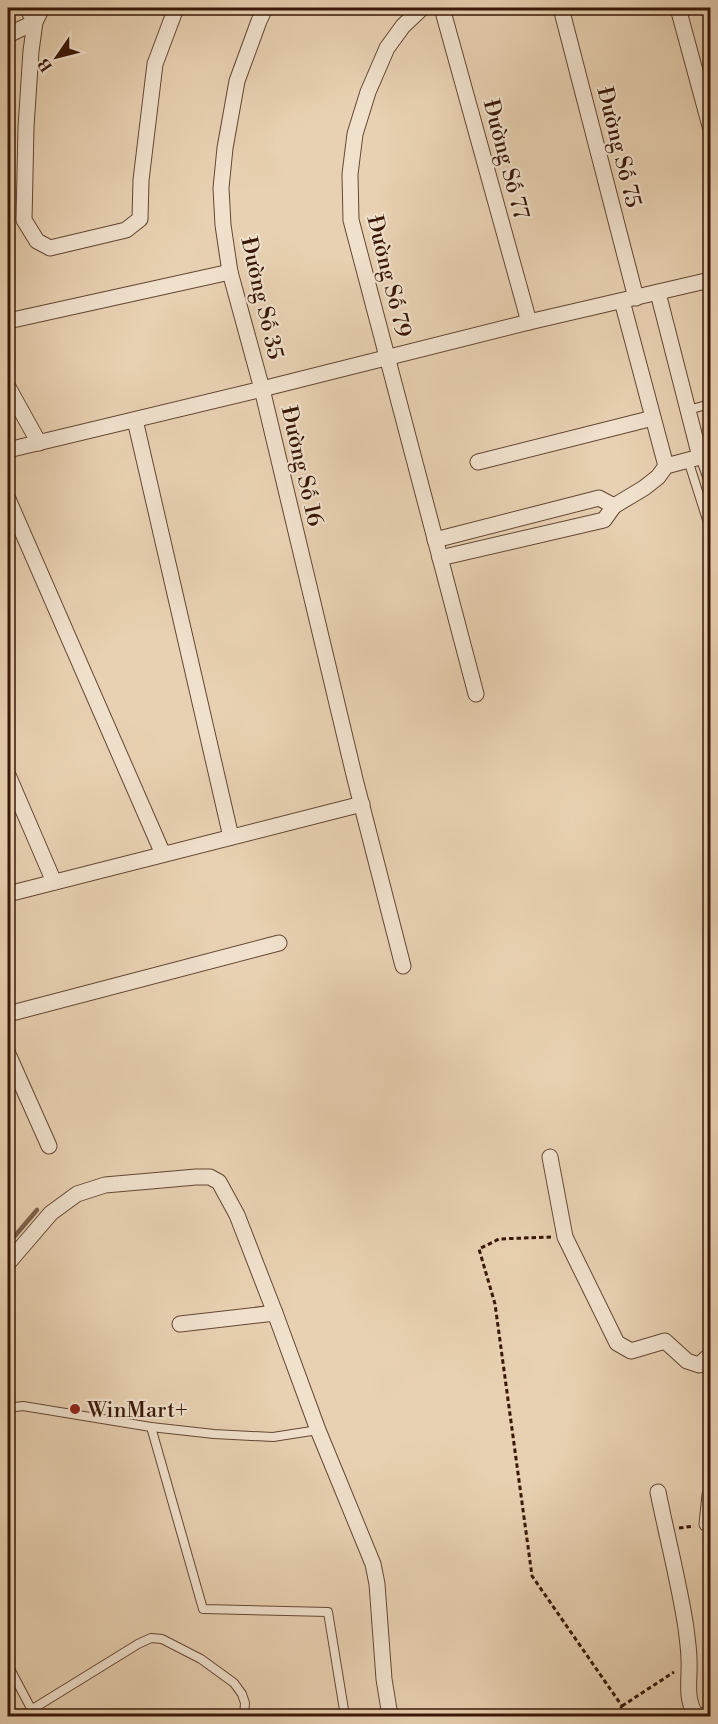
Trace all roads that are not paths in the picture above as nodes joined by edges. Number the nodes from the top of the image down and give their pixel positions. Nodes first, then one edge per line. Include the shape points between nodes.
1 (27, 8) edge
2 (176, 8) edge
3 (265, 8) edge
4 (422, 8) edge
5 (442, 8) edge
6 (561, 8) edge
7 (678, 8) edge
8 (39, 15) edge
9 (8, 35) edge
10 (711, 126) edge
11 (230, 272) junction
12 (711, 280) edge
13 (658, 293) junction
14 (629, 300) junction
15 (8, 321) edge
16 (529, 322) junction
17 (387, 357) junction
18 (8, 387) edge
19 (262, 389) junction
20 (711, 404) edge
21 (688, 410) junction
22 (653, 418) junction
23 (135, 420) junction
24 (39, 443) junction
25 (8, 450) edge
26 (694, 458) junction
27 (478, 462) dead end
28 (666, 466) junction
29 (709, 473) edge
30 (711, 485) edge
31 (8, 499) edge
32 (614, 506) junction
33 (711, 529) edge
34 (435, 540) junction
35 (440, 558) junction
36 (476, 694) dead end
37 (8, 775) edge
38 (362, 804) junction
39 (231, 837) junction
40 (163, 854) junction
41 (54, 882) junction
42 (8, 894) edge
43 (279, 944) dead end
44 (403, 966) dead end
45 (8, 1014) edge
46 (8, 1054) edge
47 (49, 1146) dead end
48 (550, 1157) dead end
49 (8, 1263) edge
50 (275, 1313) junction
51 (180, 1324) dead end
52 (711, 1355) edge
53 (8, 1408) edge
54 (151, 1427) junction
55 (318, 1430) junction
56 (658, 1492) dead end
57 (711, 1495) edge
58 (707, 1524) road end
59 (8, 1665) edge
60 (33, 1713) edge
61 (244, 1716) edge
62 (345, 1716) edge
63 (390, 1716) edge
64 (702, 1716) edge

1 - 8 street
2 - 8 street via 155,64 140,219 126,230 50,248 37,241 24,220 31,51
3 - 11 street, Đường Số 35 via 237,81 225,148 221,188
4 - 17 street, Đường Số 79 via 387,48 355,134 350,174 351,220
5 - 16 street, Đường Số 77
6 - 14 street, Đường Số 75
7 - 10 street
8 - 9 street
11 - 15 street
11 - 19 street, Đường Số 35
12 - 13 street, Đường Số 16
13 - 14 street, Đường Số 16
13 - 21 street
14 - 16 street, Đường Số 16
14 - 22 street, Đường Số 75
16 - 17 street, Đường Số 16
17 - 19 street, Đường Số 16
17 - 34 street, Đường Số 79
18 - 24 street
19 - 23 street
19 - 38 street, Đường Số 16
20 - 21 lane
21 - 26 street
22 - 27 street
22 - 28 street, Đường Số 75
23 - 24 street
23 - 39 street
24 - 25 street
26 - 28 street
26 - 29 lane
26 - 33 lane
28 - 32 street via 644,488
29 - 30 lane
31 - 40 street
32 - 34 street via 599,498
32 - 35 street via 604,520
34 - 35 street, Đường Số 79
35 - 36 street, Đường Số 79
37 - 41 street
38 - 39 street
38 - 44 street, Đường Số 16
39 - 40 street
40 - 41 street
41 - 42 street
43 - 45 street
46 - 47 street
48 - 52 street via 565,1237 617,1343 631,1351 665,1341 687,1361 699,1365
49 - 50 street via 51,1213 77,1194 105,1185 210,1177 219,1182 237,1215
50 - 51 street
50 - 55 street
53 - 54 lane via 23,1406
54 - 55 lane via 252,1437
54 - 62 lane via 203,1609 328,1612
55 - 63 street via 373,1564
56 - 64 street via 685,1627 690,1662 689,1698 695,1714
57 - 58 street
59 - 60 lane
60 - 61 lane via 151,1638 162,1639 201,1659 234,1683 245,1703

